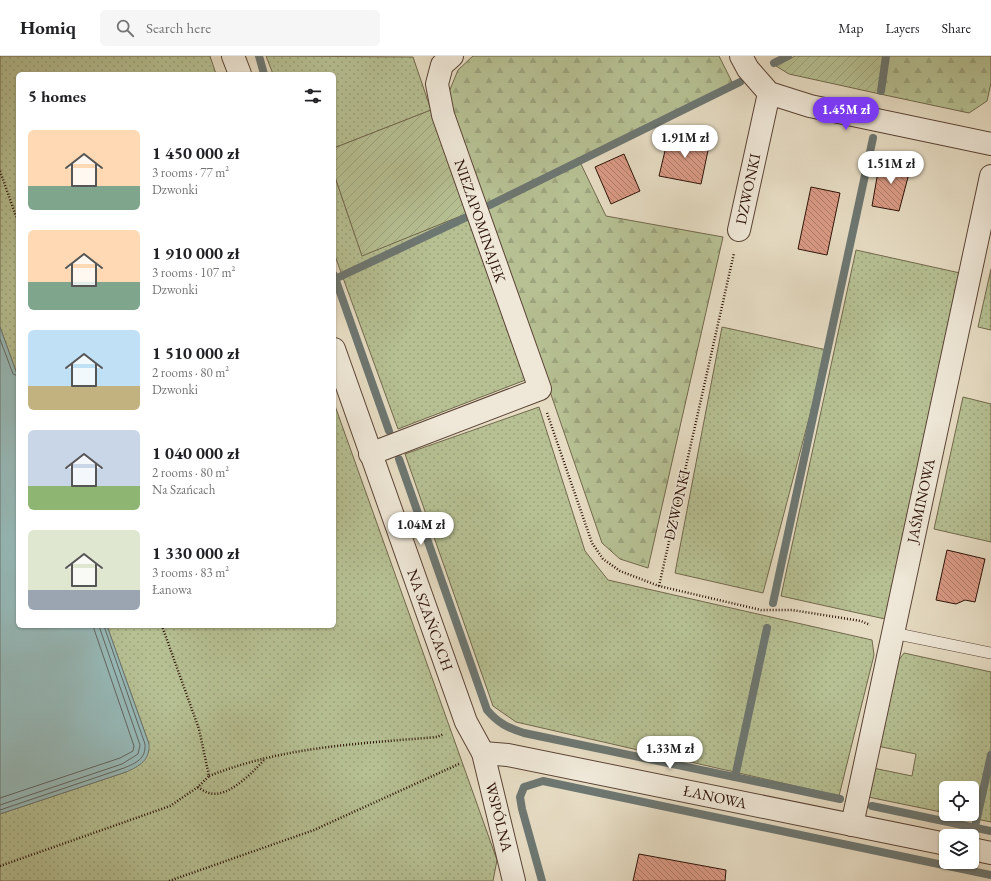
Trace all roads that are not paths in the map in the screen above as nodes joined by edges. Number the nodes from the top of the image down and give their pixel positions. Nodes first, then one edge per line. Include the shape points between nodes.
1 (233, 56) edge
2 (452, 56) edge
3 (741, 56) edge
4 (239, 72) edge
5 (769, 93) junction
6 (991, 144) edge
7 (991, 176) edge
8 (739, 230) road end
9 (336, 355) edge
10 (370, 454) junction
11 (893, 633) junction
12 (991, 653) edge
13 (483, 754) junction
14 (852, 825) junction
15 (939, 843) edge
16 (979, 850) edge
17 (991, 853) edge
18 (514, 881) edge

1 - 4 street
2 - 10 street, NIEZAPOMINAJEK via 442,65 437,84 443,115 540,389
3 - 5 street via 748,69
5 - 6 street via 810,106
5 - 8 street, DZWONKI
7 - 11 street, JAŚMINOWA
9 - 10 street, NA SZAŃCACH
10 - 13 street, NA SZAŃCACH via 466,722
11 - 12 lane
11 - 14 street, JAŚMINOWA
13 - 14 street, ŁANOWA via 508,755
13 - 18 street, WSPÓLNA
14 - 15 street, ŁANOWA
16 - 17 street

